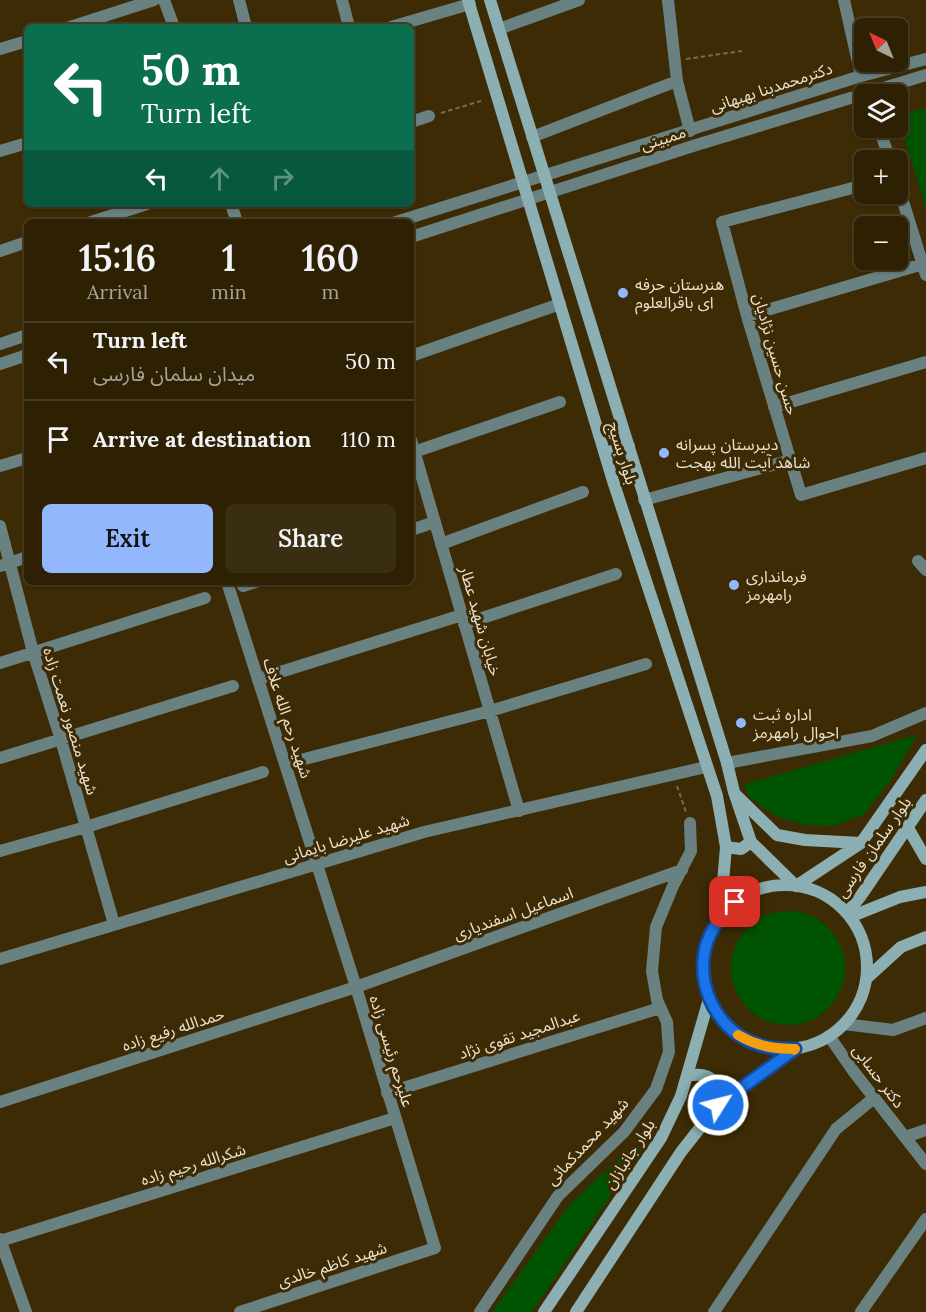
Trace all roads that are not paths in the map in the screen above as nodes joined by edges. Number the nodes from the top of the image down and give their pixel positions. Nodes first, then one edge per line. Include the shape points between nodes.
1 (154, 0) edge
2 (164, 0) edge
3 (239, 0) edge
4 (342, 0) edge
5 (490, 0) edge
6 (579, 0) edge
7 (668, 0) edge
8 (844, 0) edge
9 (469, 2) edge
10 (79, 24) edge
11 (173, 24) edge
12 (245, 24) edge
13 (348, 24) edge
14 (400, 24) edge
15 (499, 29) junction
16 (24, 42) edge
17 (0, 49) edge
18 (926, 59) edge
19 (926, 75) edge
20 (861, 76) junction
21 (677, 81) junction
22 (864, 84) edge
23 (896, 84) edge
24 (854, 97) edge
25 (429, 116) road end
26 (414, 121) edge
27 (690, 130) junction
28 (532, 137) junction
29 (24, 144) edge
30 (0, 152) edge
31 (544, 176) junction
32 (524, 182) junction
33 (854, 188) edge
34 (550, 193) junction
35 (529, 200) junction
36 (904, 204) edge
37 (138, 207) edge
38 (100, 219) edge
39 (406, 219) edge
40 (414, 236) edge
41 (24, 243) edge
42 (0, 251) edge
43 (924, 269) edge
44 (560, 304) junction
45 (747, 316) junction
46 (24, 336) edge
47 (0, 344) edge
48 (414, 355) edge
49 (24, 356) edge
50 (926, 362) edge
51 (0, 364) edge
52 (560, 402) dead end
53 (774, 407) junction
54 (414, 446) edge
55 (628, 446) junction
56 (414, 449) edge
57 (605, 453) junction
58 (926, 458) edge
59 (24, 459) edge
60 (791, 460) junction
61 (0, 466) edge
62 (583, 492) dead end
63 (644, 500) junction
64 (435, 522) junction
65 (0, 526) edge
66 (414, 529) edge
67 (441, 544) junction
68 (24, 558) edge
69 (5, 564) edge
70 (616, 574) dead end
71 (228, 585) edge
72 (246, 585) edge
73 (243, 586) dead end
74 (205, 598) dead end
75 (463, 619) junction
76 (33, 652) junction
77 (0, 663) edge
78 (646, 664) dead end
79 (258, 679) junction
80 (233, 686) dead end
81 (490, 711) junction
82 (926, 713) edge
83 (61, 740) junction
84 (926, 750) edge
85 (0, 758) edge
86 (727, 763) junction
87 (285, 764) junction
88 (706, 767) junction
89 (262, 772) dead end
90 (734, 792) junction
91 (926, 800) edge
92 (519, 811) junction
93 (690, 823) road end
94 (86, 827) junction
95 (908, 828) junction
96 (751, 842) junction
97 (861, 843) junction
98 (726, 847) junction
99 (0, 851) edge
100 (926, 859) edge
101 (317, 864) junction
102 (682, 870) junction
103 (796, 886) junction
104 (926, 892) edge
105 (848, 915) junction
106 (720, 917) junction
107 (114, 924) junction
108 (926, 937) edge
109 (0, 959) edge
110 (867, 978) junction
111 (356, 987) junction
112 (709, 999) junction
113 (660, 1008) junction
114 (926, 1018) edge
115 (844, 1024) junction
116 (829, 1036) junction
117 (795, 1049) junction
118 (687, 1076) junction
119 (387, 1093) junction
120 (874, 1098) junction
121 (0, 1102) edge
122 (718, 1105) junction
123 (395, 1118) junction
124 (926, 1130) edge
125 (905, 1137) junction
126 (926, 1164) edge
127 (926, 1219) edge
128 (0, 1240) edge
129 (435, 1248) joint
130 (26, 1312) edge
131 (240, 1312) edge
132 (480, 1312) edge
133 (544, 1312) edge
134 (576, 1312) edge
135 (714, 1312) edge
136 (861, 1312) edge

1 - 10 street
2 - 11 street
3 - 12 street
4 - 13 street
5 - 15 main road, بلوار بسیج
6 - 15 street
7 - 21 street
8 - 20 street
9 - 14 street
9 - 32 main road, بلوار بسیج
15 - 28 main road, بلوار بسیج
16 - 17 street
18 - 20 street, دکترمحمدبنا بهبهانی
19 - 23 street, ممبینی
20 - 22 street
20 - 27 street, دکترمحمدبنا بهبهانی
21 - 27 street
21 - 28 street
24 - 34 street, ممبینی
25 - 26 street
27 - 31 street, دکترمحمدبنا بهبهانی
28 - 31 main road, بلوار بسیج
29 - 30 street
31 - 32 street, دکترمحمدبنا بهبهانی
31 - 34 main road, بلوار بسیج
32 - 35 main road, بلوار بسیج
32 - 39 street
33 - 45 street, حسن حسین نژادیان via 722,222
34 - 35 street, ممبینی
34 - 55 main road, بلوار بسیج
35 - 40 street, ممبینی
35 - 44 main road, بلوار بسیج
36 - 43 street
37 - 38 street
41 - 42 street
43 - 45 street
44 - 48 street
44 - 57 main road, بلوار بسیج
45 - 53 street, حسن حسین نژادیان
46 - 47 street
49 - 51 street
50 - 53 street
52 - 54 street
53 - 60 street, حسن حسین نژادیان
55 - 57 main road
55 - 63 main road, بلوار بسیج
56 - 64 street, خیابان شهید عطار
57 - 88 main road, بلوار بسیج
58 - 60 street, حسن حسین نژادیان via 801,495
59 - 61 street
60 - 63 street
62 - 67 street
63 - 86 main road, بلوار بسیج
64 - 66 street
64 - 67 street, خیابان شهید عطار
65 - 69 street, شهید منصور نعمت زاده
67 - 75 street, خیابان شهید عطار
68 - 69 street
69 - 76 street, شهید منصور نعمت زاده
70 - 75 street
71 - 79 street, شهید رحم الله علاف
72 - 73 street
74 - 76 street
75 - 79 street
75 - 81 street, خیابان شهید عطار
76 - 77 street
76 - 83 street, شهید منصور نعمت زاده
78 - 81 street
79 - 87 street, شهید رحم الله علاف
80 - 83 street
81 - 87 street
81 - 92 street, خیابان شهید عطار
82 - 86 street via 872,736
83 - 85 street
83 - 94 street, شهید منصور نعمت زاده
84 - 97 main road, بلوار سلمان فارسی
86 - 90 main road, بلوار بسیج
87 - 101 street, شهید رحم الله علاف
88 - 92 street, شهید علیرضا بایمانی
88 - 98 main road, بلوار بسیج via 717,796
89 - 94 street
90 - 96 main road, بلوار بسیج
90 - 97 main road via 777,835
91 - 95 main road, بلوار سلمان فارسی
92 - 101 street, شهید علیرضا بایمانی via 423,832
93 - 102 street, شهید محمدکمائی via 691,851
94 - 99 street
94 - 107 street, شهید منصور نعمت زاده
95 - 100 main road
95 - 105 main road, بلوار سلمان فارسی
96 - 98 main road via 741,849
96 - 103 main road, بلوار بسیج
97 - 103 main road, بلوار سلمان فارسی
98 - 106 main road, بلوار بسیج
101 - 107 street, شهید علیرضا بایمانی
101 - 111 street, علیرحم رئیسی زاده
102 - 111 street, اسماعیل اسفندیاری
102 - 113 street, شهید محمدکمائی via 656,927 652,971
103 - 105 main road via 817,891
103 - 106 main road via 754,891
104 - 105 main road
105 - 110 main road via 861,936 867,956
106 - 112 main road via 709,936 704,957 703,978
107 - 109 street, شهید علیرضا بایمانی
108 - 110 main road via 901,947
110 - 115 main road via 855,1011
111 - 119 street, علیرحم رئیسی زاده
111 - 121 street, حمدالله رفیع زاده
112 - 117 main road via 735,1033 774,1049
112 - 118 main road, بلوار جانبازان
113 - 119 street, عبدالمجید تقوی نژاد
113 - 132 street, شهید محمدکمائی via 667,1022 669,1052 656,1089 624,1132 558,1196
114 - 115 street via 893,1030
115 - 116 main road
116 - 117 main road
116 - 120 street, دکتر حسابی
117 - 122 main road
118 - 122 main road via 700,1073 717,1084
118 - 133 main road, بلوار جانبازان via 661,1138
119 - 123 street, علیرحم رئیسی زاده
120 - 125 street, دکتر حسابی
120 - 135 street via 836,1129
122 - 134 main road via 681,1152
123 - 128 street, شکرالله رحیم زاده
123 - 129 street, علیرحم رئیسی زاده
124 - 125 street
125 - 126 street, دکتر حسابی
127 - 136 street
128 - 130 street
129 - 131 street, شهید کاظم خالدی

